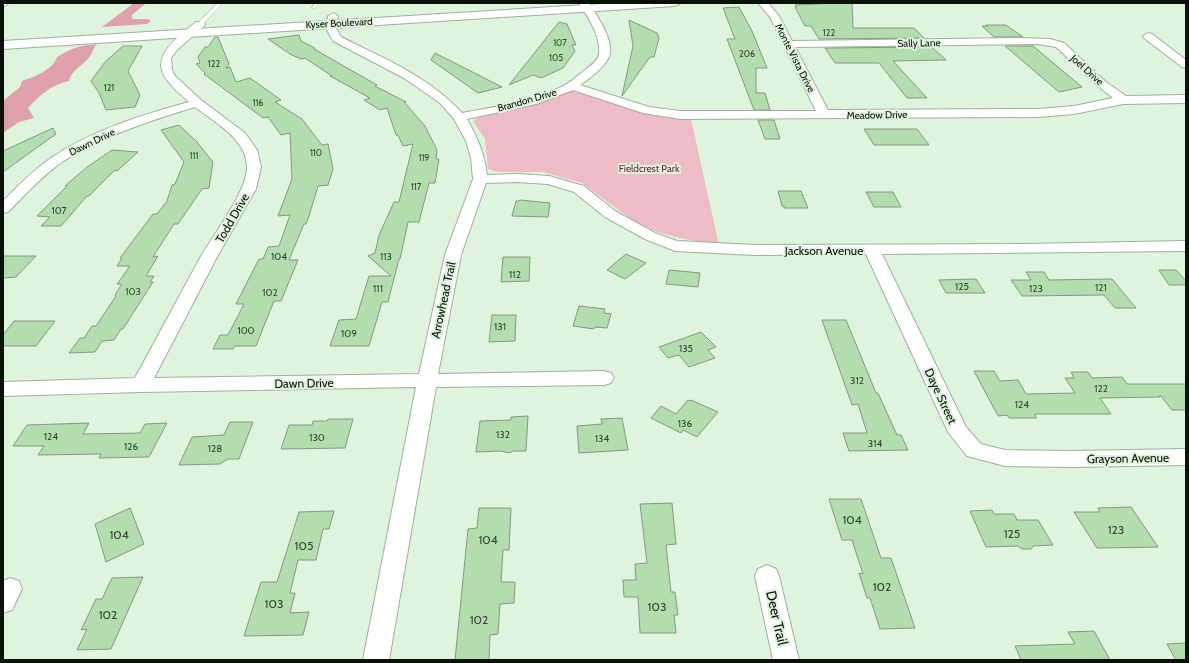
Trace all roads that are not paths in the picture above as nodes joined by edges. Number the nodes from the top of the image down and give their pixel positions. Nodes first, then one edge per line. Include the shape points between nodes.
1 (221, 3) edge
2 (317, 3) edge
3 (552, 3) edge
4 (674, 3) edge
5 (763, 3) edge
6 (656, 4) edge
7 (586, 6) edge
8 (314, 8) dead end
9 (332, 20) junction
10 (200, 24) junction
11 (191, 32) junction
12 (3, 34) edge
13 (1148, 36) dead end
14 (1050, 42) joint
15 (3, 44) edge
16 (788, 44) junction
17 (1186, 65) edge
18 (571, 86) junction
19 (1186, 99) edge
20 (1123, 100) junction
21 (197, 103) junction
22 (824, 115) junction
23 (459, 117) junction
24 (480, 179) junction
25 (3, 209) edge
26 (1186, 246) edge
27 (872, 250) junction
28 (604, 378) dead end
29 (427, 381) junction
30 (141, 385) junction
31 (3, 389) edge
32 (1186, 456) edge
33 (1071, 459) joint
34 (767, 576) dead end
35 (376, 660) edge
36 (786, 660) edge

1 - 10 lane
2 - 8 lane
3 - 9 street, Kyser Boulevard
4 - 6 street, Kyser Boulevard
5 - 16 street, Monte Vista Drive via 774,16
6 - 7 street, Kyser Boulevard
7 - 9 street, Kyser Boulevard
7 - 18 street, Brandon Drive via 604,42 604,55 596,67
9 - 10 street, Kyser Boulevard
9 - 11 street, Kyser Boulevard
9 - 23 street, Arrowhead Trail via 330,32 337,39 414,80 444,100
10 - 11 street, Todd Drive
10 - 12 street, Kyser Boulevard
11 - 15 street, Kyser Boulevard
11 - 21 street, Todd Drive via 166,58 166,70
13 - 17 street
14 - 16 street, Sally Lane
14 - 20 street, Joel Drive via 1060,45
16 - 22 street, Monte Vista Drive
18 - 22 street, Meadow Drive via 647,110 681,115
18 - 23 street, Brandon Drive via 517,104
19 - 20 street, Meadow Drive
20 - 22 street, Meadow Drive via 1074,110 1039,113
21 - 25 street, Dawn Drive via 132,123 77,148 35,177
21 - 30 street, Todd Drive via 240,136 250,150 254,167 249,189 209,257
23 - 24 street, Arrowhead Trail via 473,141
24 - 27 street, Jackson Avenue via 549,180 579,189 610,214 650,236 675,246 755,250
24 - 29 street, Arrowhead Trail via 453,255
26 - 27 street, Jackson Avenue
27 - 33 street, Daye Street via 958,432 974,450 1005,458
28 - 29 street, Dawn Drive
29 - 30 street, Dawn Drive
29 - 35 street, Arrowhead Trail
30 - 31 street, Dawn Drive
32 - 33 street, Grayson Avenue
34 - 36 street, Deer Trail

